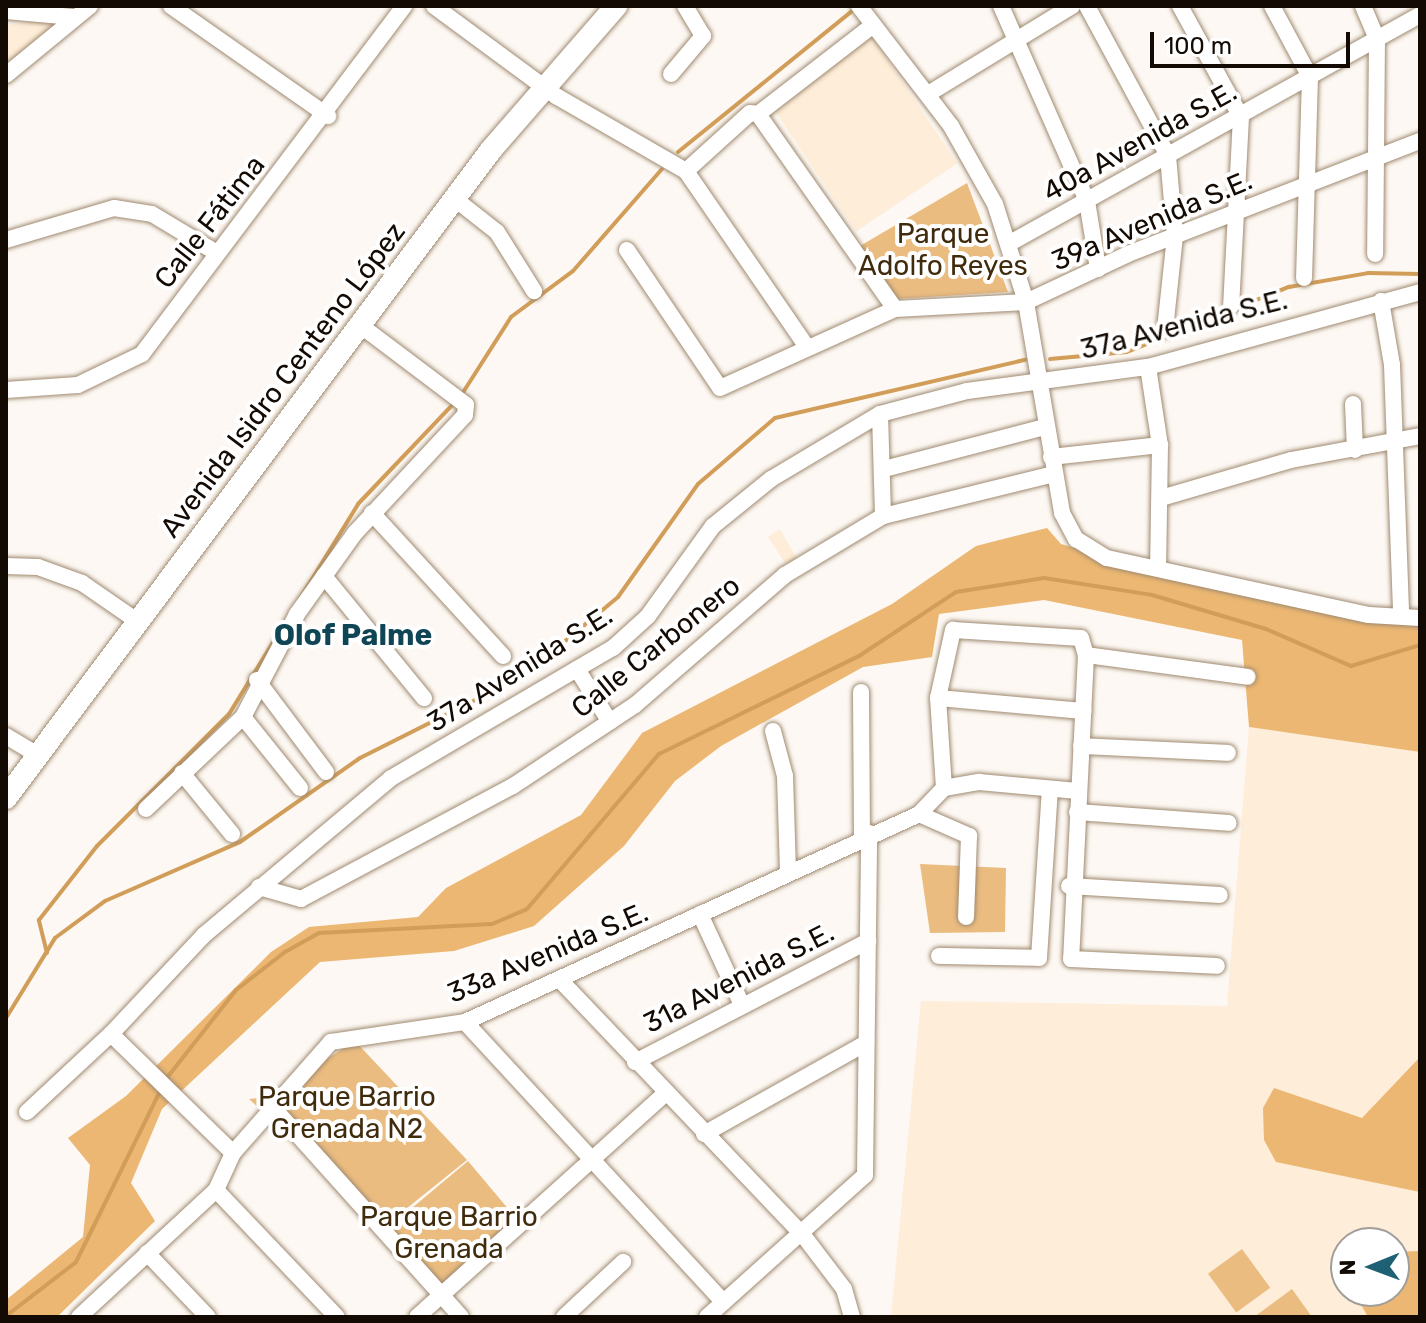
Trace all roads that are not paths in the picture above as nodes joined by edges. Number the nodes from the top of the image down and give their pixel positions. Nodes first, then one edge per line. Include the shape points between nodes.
1 (90, 6) edge
2 (171, 6) edge
3 (404, 6) edge
4 (434, 6) edge
5 (616, 6) edge
6 (685, 6) edge
7 (859, 6) edge
8 (1001, 6) edge
9 (1072, 6) edge
10 (1087, 6) edge
11 (1180, 6) edge
12 (1272, 6) edge
13 (1363, 6) edge
14 (6, 11) edge
15 (1420, 15) edge
16 (73, 17) junction
17 (873, 25) junction
18 (1377, 39) junction
19 (1016, 40) junction
20 (671, 74) dead end
21 (6, 75) edge
22 (1310, 77) junction
23 (543, 84) junction
24 (928, 94) junction
25 (758, 114) junction
26 (328, 116) junction
27 (1241, 117) junction
28 (1420, 141) edge
29 (1168, 156) junction
30 (1380, 157) junction
31 (686, 171) junction
32 (1309, 185) junction
33 (455, 199) junction
34 (1087, 201) junction
35 (1233, 213) junction
36 (1175, 236) junction
37 (6, 240) edge
38 (1010, 243) junction
39 (627, 250) dead end
40 (217, 253) junction
41 (1375, 254) dead end
42 (1098, 269) junction
43 (1304, 278) dead end
44 (534, 291) dead end
45 (1420, 292) edge
46 (1381, 301) junction
47 (1026, 302) junction
48 (1231, 306) dead end
49 (895, 309) junction
50 (360, 325) junction
51 (1165, 329) dead end
52 (807, 347) junction
53 (1148, 367) junction
54 (1038, 386) junction
55 (6, 390) edge
56 (1353, 404) dead end
57 (880, 414) junction
58 (1044, 427) junction
59 (1420, 436) edge
60 (1396, 442) junction
61 (1160, 445) junction
62 (1355, 450) junction
63 (1051, 457) junction
64 (888, 468) junction
65 (1054, 474) junction
66 (1161, 498) junction
67 (372, 513) junction
68 (883, 516) junction
69 (6, 566) edge
70 (1158, 567) junction
71 (324, 576) junction
72 (1401, 616) junction
73 (1420, 618) edge
74 (140, 623) junction
75 (1086, 655) junction
76 (503, 656) dead end
77 (577, 669) junction
78 (1248, 677) dead end
79 (257, 680) junction
80 (861, 692) dead end
81 (424, 698) dead end
82 (938, 698) junction
83 (1083, 711) junction
84 (243, 717) junction
85 (610, 722) junction
86 (773, 731) dead end
87 (6, 736) edge
88 (1081, 746) junction
89 (1228, 753) dead end
90 (38, 755) junction
91 (326, 772) dead end
92 (182, 773) junction
93 (300, 788) dead end
94 (944, 788) junction
95 (1050, 789) junction
96 (1078, 791) junction
97 (6, 798) edge
98 (146, 809) dead end
99 (1077, 812) junction
100 (919, 814) junction
101 (1229, 823) dead end
102 (232, 834) dead end
103 (866, 834) junction
104 (788, 872) junction
105 (1069, 886) junction
106 (259, 887) junction
107 (1220, 895) dead end
108 (700, 914) junction
109 (966, 917) dead end
110 (868, 941) junction
111 (939, 956) dead end
112 (1217, 966) dead end
113 (561, 981) junction
114 (742, 1005) junction
115 (465, 1022) junction
116 (111, 1034) junction
117 (866, 1043) junction
118 (635, 1062) junction
119 (665, 1094) junction
120 (270, 1104) junction
121 (27, 1112) dead end
122 (704, 1134) junction
123 (233, 1153) junction
124 (591, 1155) junction
125 (216, 1190) junction
126 (803, 1235) junction
127 (147, 1253) junction
128 (623, 1262) dead end
129 (440, 1294) junction
130 (723, 1302) junction
131 (79, 1317) edge
132 (208, 1317) edge
133 (337, 1317) edge
134 (417, 1317) edge
135 (461, 1317) edge
136 (564, 1317) edge
137 (707, 1317) edge
138 (852, 1317) edge

1 - 16 street
2 - 26 street
3 - 26 street, Calle Fátima
4 - 23 street
5 - 23 street, Avenida Isidro Centeno López
6 - 20 street via 703,36
7 - 17 street
8 - 19 street
9 - 19 street
10 - 29 street
11 - 27 street
12 - 22 street
13 - 18 street
14 - 16 street
15 - 18 street, 40a Avenida S.E.
16 - 21 street
17 - 24 street
17 - 25 street
18 - 22 street, 40a Avenida S.E.
18 - 30 street
19 - 24 street
19 - 34 street
22 - 27 street, 40a Avenida S.E.
22 - 32 street
23 - 31 street
23 - 33 street, Avenida Isidro Centeno López
24 - 38 street via 976,162
25 - 31 street via 750,113
25 - 49 street
26 - 40 street, Calle Fátima
27 - 29 street, 40a Avenida S.E.
27 - 35 street
28 - 30 street, 39a Avenida S.E.
29 - 34 street, 40a Avenida S.E.
29 - 36 street
30 - 32 street, 39a Avenida S.E.
30 - 41 street
31 - 52 street
32 - 35 street, 39a Avenida S.E.
32 - 43 street
33 - 44 street via 497,232
33 - 50 street, Avenida Isidro Centeno López
34 - 38 street, 40a Avenida S.E.
34 - 42 street
35 - 36 street, 39a Avenida S.E.
35 - 48 street
36 - 42 street, 39a Avenida S.E.
36 - 51 street
37 - 40 street via 114,208 152,214
38 - 47 street
39 - 52 street, 39a Avenida S.E. via 720,388
40 - 55 street, Calle Fátima via 142,354 110,376
42 - 47 street, 39a Avenida S.E.
45 - 46 street, 37a Avenida S.E.
46 - 53 street, 37a Avenida S.E.
46 - 60 street
47 - 49 street, 39a Avenida S.E.
47 - 54 street
49 - 52 street, 39a Avenida S.E.
50 - 67 street via 459,400 465,415
50 - 74 street, Avenida Isidro Centeno López
53 - 54 street, 37a Avenida S.E.
53 - 61 street
54 - 57 street, 37a Avenida S.E. via 967,391
54 - 58 street
56 - 62 street
57 - 64 street
57 - 77 street, 37a Avenida S.E. via 725,514 648,616
58 - 63 street
58 - 64 street
59 - 60 street
60 - 62 street
60 - 72 street
61 - 63 street
61 - 66 street
62 - 66 street
63 - 65 street
64 - 68 street
65 - 68 street, Calle Carbonero
65 - 70 street via 1076,539 1099,556
66 - 70 street
67 - 71 street
67 - 76 street
68 - 85 street, Calle Carbonero via 785,575
69 - 74 street via 38,567 82,583
70 - 72 street
71 - 79 street
71 - 81 street
72 - 73 street
74 - 90 street, Avenida Isidro Centeno López
75 - 78 street
75 - 82 street via 1072,633 953,630
75 - 83 street
77 - 85 street
77 - 106 street, 37a Avenida S.E. via 391,778
79 - 84 street
79 - 91 street
80 - 103 street
82 - 83 street
82 - 94 street
83 - 88 street
84 - 92 street
84 - 93 street
85 - 106 street, Calle Carbonero via 349,879 301,899
86 - 104 street via 785,776
87 - 90 street
88 - 89 street
88 - 96 street
90 - 97 street, Avenida Isidro Centeno López
92 - 98 street
92 - 102 street
94 - 95 street via 979,782
94 - 100 street, 33a Avenida S.E.
95 - 96 street
95 - 111 street via 1041,838 1039,958
96 - 99 street
99 - 101 street
99 - 105 street
100 - 103 street, 33a Avenida S.E.
100 - 109 street via 969,836
103 - 104 street, 33a Avenida S.E.
103 - 110 street
104 - 108 street, 33a Avenida S.E.
105 - 107 street
105 - 112 street via 1071,959
106 - 116 street, 37a Avenida S.E.
108 - 113 street, 33a Avenida S.E.
108 - 114 street
110 - 114 street, 31a Avenida S.E.
110 - 117 street
113 - 115 street, 33a Avenida S.E.
113 - 118 street
114 - 118 street, 31a Avenida S.E.
115 - 120 street, 33a Avenida S.E. via 331,1042
115 - 124 street
116 - 121 street, 37a Avenida S.E.
116 - 123 street
117 - 122 street
117 - 126 street via 865,1175
118 - 119 street
119 - 122 street
119 - 124 street
120 - 123 street, 33a Avenida S.E.
120 - 129 street
122 - 126 street
123 - 125 street, 33a Avenida S.E.
124 - 129 street
124 - 130 street
125 - 127 street, 33a Avenida S.E.
125 - 133 street
126 - 130 street
126 - 138 street via 844,1289
127 - 131 street, 33a Avenida S.E.
127 - 132 street
128 - 136 street
129 - 134 street
129 - 135 street
130 - 137 street

